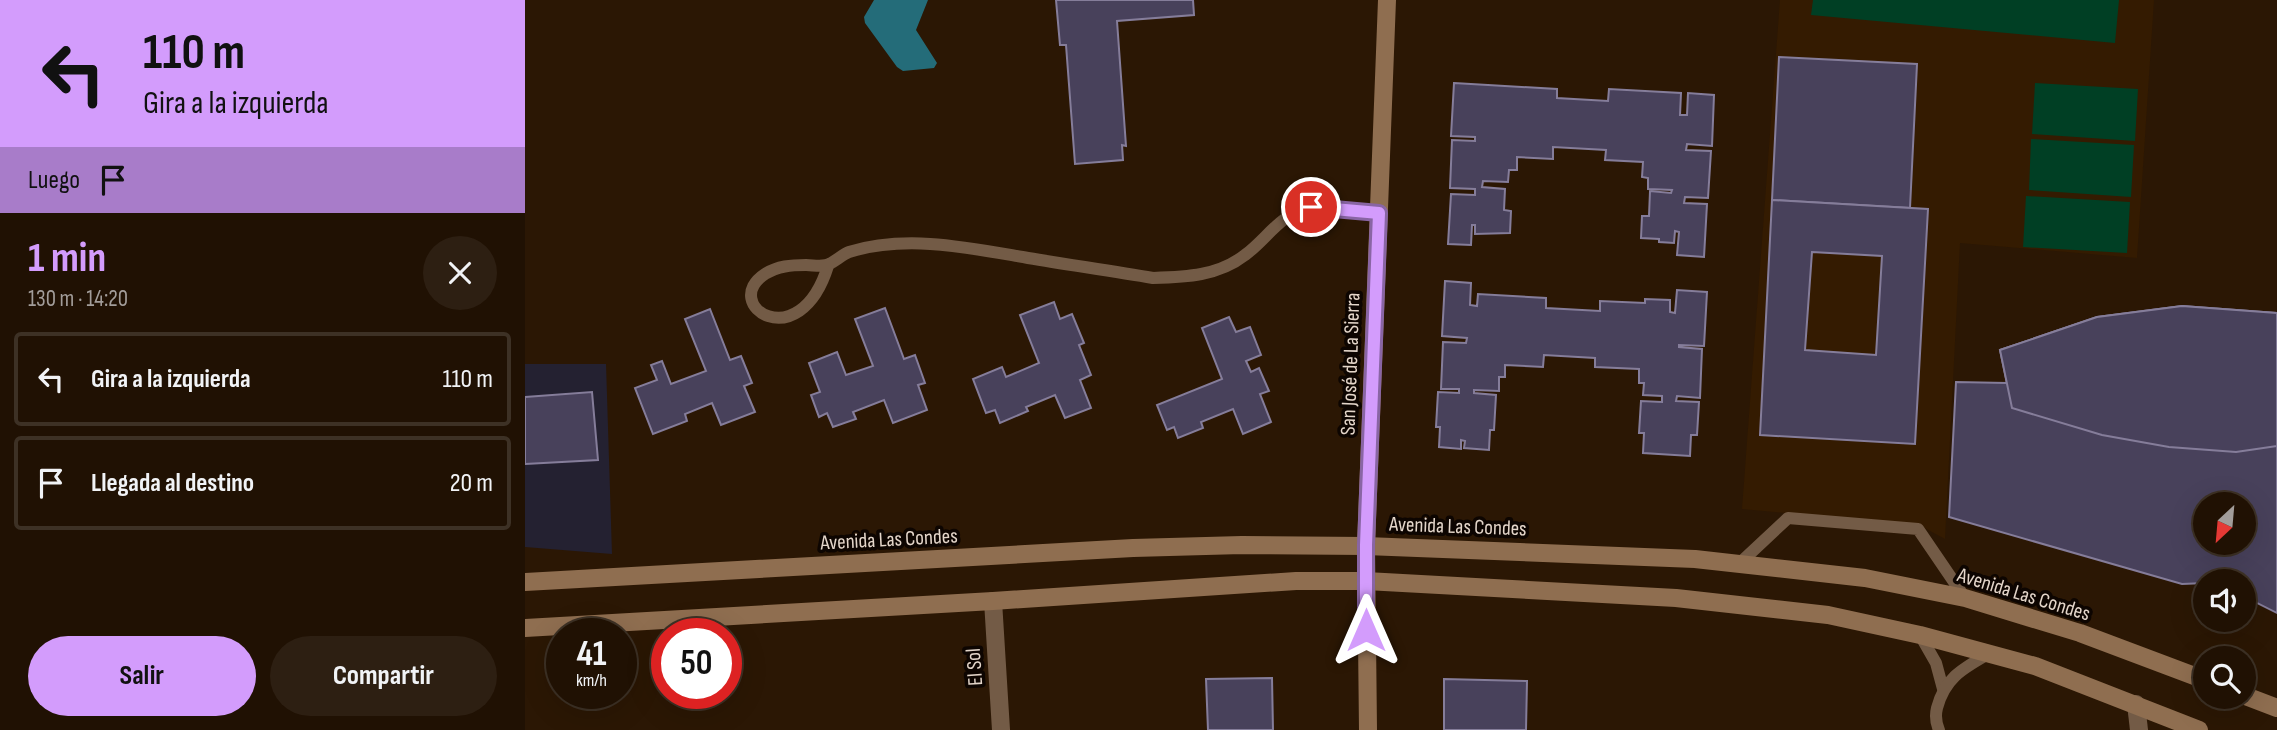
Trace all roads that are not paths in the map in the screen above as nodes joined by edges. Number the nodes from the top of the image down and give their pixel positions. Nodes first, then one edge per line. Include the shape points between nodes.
1 (1387, 0) edge
2 (1379, 213) junction
3 (828, 266) junction
4 (1366, 545) junction
5 (1741, 562) junction
6 (525, 582) edge
7 (1366, 582) junction
8 (1965, 598) junction
9 (993, 601) junction
10 (525, 628) edge
11 (1920, 635) junction
12 (1990, 653) junction
13 (2193, 676) edge
14 (1943, 689) junction
15 (2256, 700) edge
16 (2136, 704) junction
17 (2277, 708) edge
18 (2181, 726) edge
19 (1001, 730) edge
20 (1368, 730) edge
21 (1939, 730) edge
22 (2139, 730) edge
23 (2199, 730) edge

1 - 2 main road, San José de La Sierra
2 - 3 lane via 1311,207 1295,212 1245,256 1218,271 1187,277 1153,278 952,245 888,245 847,253
2 - 4 main road, San José de La Sierra
3 - 3 lane via 787,266 765,274 752,290 753,305 772,318 794,314 817,294
4 - 5 main road, Avenida Las Condes
4 - 6 main road, Avenida Las Condes via 1133,548
4 - 7 main road, San José de La Sierra
5 - 8 main road, Avenida Las Condes via 1865,578
5 - 8 lane via 1788,518 1918,530
7 - 9 main road via 1296,580
7 - 11 main road via 1688,599 1828,615
7 - 20 main road, San José de La Sierra
8 - 13 main road, Avenida Las Condes
9 - 10 main road
9 - 19 street, El Sol
11 - 12 main road
11 - 14 lane via 1936,663
12 - 14 lane via 1961,670
12 - 16 main road
14 - 21 lane via 1936,713
15 - 17 main road
16 - 18 main road
16 - 22 street
18 - 23 main road

